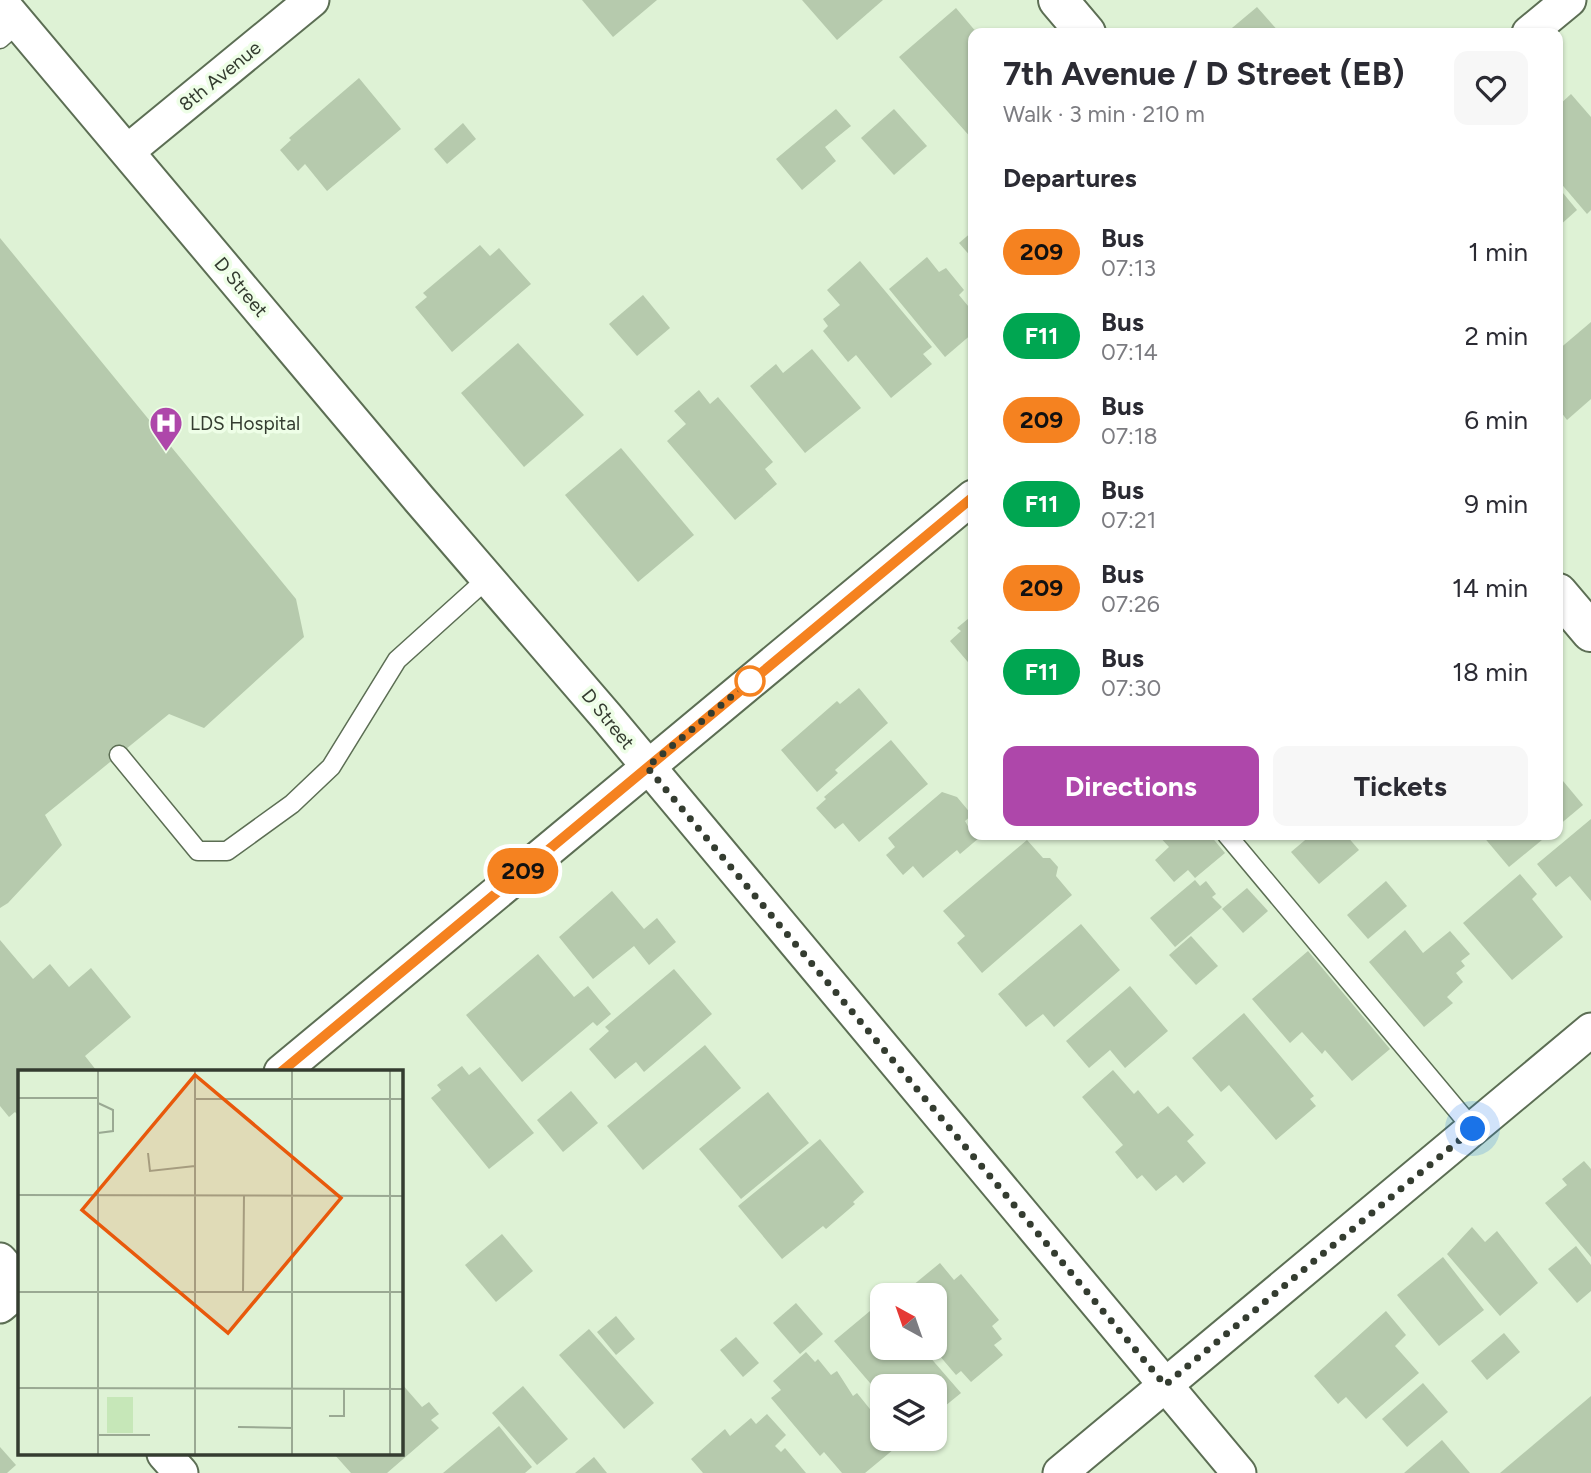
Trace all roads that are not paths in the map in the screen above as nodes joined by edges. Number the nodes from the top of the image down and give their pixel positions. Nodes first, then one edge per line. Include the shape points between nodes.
1 (312, 0) edge
2 (1058, 0) edge
3 (1569, 0) edge
4 (6, 21) edge
5 (1082, 28) edge
6 (1535, 28) edge
7 (128, 151) junction
8 (968, 511) edge
9 (488, 578) junction
10 (1563, 599) edge
11 (1591, 632) edge
12 (119, 755) dead end
13 (647, 767) junction
14 (1231, 840) edge
15 (1591, 1030) edge
16 (283, 1070) edge
17 (1473, 1129) junction
18 (0, 1260) edge
19 (18, 1281) edge
20 (18, 1291) edge
21 (0, 1306) edge
22 (1165, 1385) junction
23 (166, 1456) edge
24 (181, 1473) edge
25 (1060, 1473) edge
26 (1239, 1473) edge

1 - 7 street, 8th Avenue
2 - 5 street
3 - 6 street
4 - 7 street, D Street
7 - 9 street, D Street
8 - 13 street
9 - 12 lane via 397,660 331,768 292,804 227,851 198,851
9 - 13 street, D Street
10 - 11 street
13 - 16 street
13 - 22 street, D Street
14 - 17 lane
15 - 17 street
17 - 22 street
18 - 19 street
20 - 21 street
22 - 25 street
22 - 26 street, D Street
23 - 24 street

